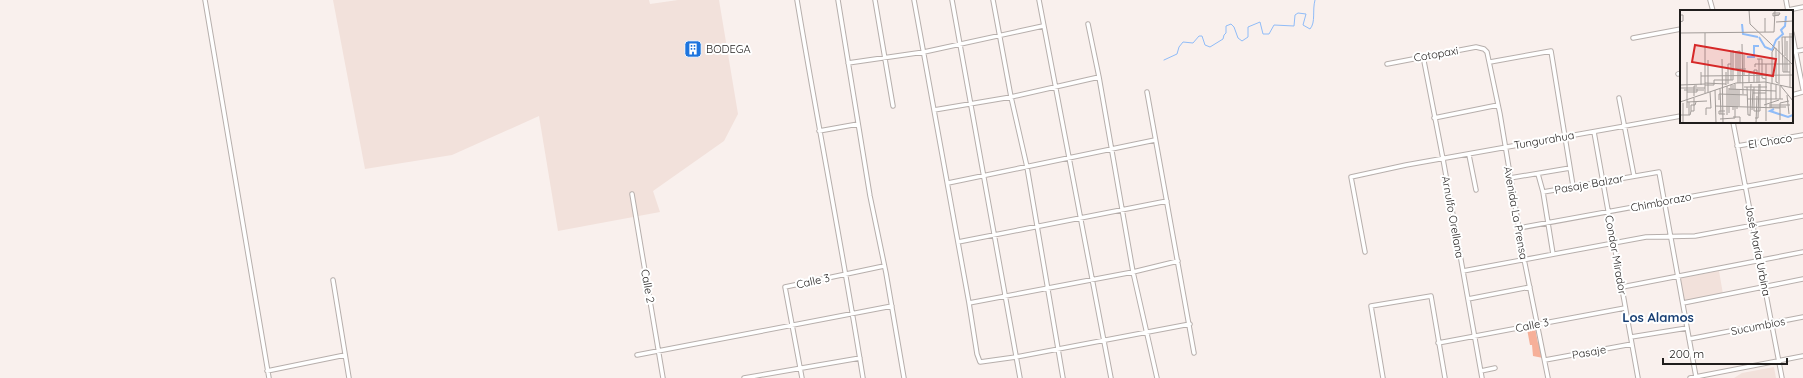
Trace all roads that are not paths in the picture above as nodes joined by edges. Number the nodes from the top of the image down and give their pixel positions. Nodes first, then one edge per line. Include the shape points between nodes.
1 (205, 0) edge
2 (798, 0) edge
3 (838, 0) edge
4 (875, 0) edge
5 (914, 0) edge
6 (952, 0) edge
7 (993, 0) edge
8 (1039, 0) edge
9 (1710, 0) edge
10 (1786, 0) edge
11 (1803, 7) edge
12 (1713, 10) edge
13 (1788, 10) edge
14 (1088, 24) dead end
15 (1043, 26) junction
16 (1680, 29) edge
17 (999, 34) junction
18 (1633, 38) dead end
19 (959, 44) junction
20 (1484, 49) joint
21 (1803, 50) edge
22 (924, 52) junction
23 (1794, 52) edge
24 (1423, 56) junction
25 (884, 58) junction
26 (1490, 62) junction
27 (848, 63) junction
28 (1387, 64) dead end
29 (1099, 77) junction
30 (1055, 88) junction
31 (1803, 89) edge
32 (1147, 92) dead end
33 (1803, 92) edge
34 (1793, 95) edge
35 (1011, 97) junction
36 (1619, 98) dead end
37 (971, 104) junction
38 (893, 106) dead end
39 (1498, 106) junction
40 (934, 110) junction
41 (1680, 116) edge
42 (1434, 118) junction
43 (1733, 123) edge
44 (858, 124) junction
45 (1626, 126) junction
46 (819, 131) junction
47 (1594, 132) junction
48 (1803, 135) edge
49 (1564, 136) junction
50 (1155, 140) junction
51 (1738, 146) junction
52 (1504, 148) junction
53 (1112, 149) junction
54 (1468, 155) junction
55 (1068, 158) junction
56 (1443, 159) junction
57 (1027, 166) junction
58 (1570, 168) junction
59 (1538, 174) junction
60 (984, 175) junction
61 (1634, 176) junction
62 (1803, 176) edge
63 (1510, 178) junction
64 (1603, 182) junction
65 (948, 183) junction
66 (1573, 186) junction
67 (1745, 186) junction
68 (1476, 190) dead end
69 (1543, 192) junction
70 (632, 194) dead end
71 (1167, 201) junction
72 (1665, 202) junction
73 (1123, 210) junction
74 (1609, 212) junction
75 (1803, 216) edge
76 (1080, 219) junction
77 (1548, 222) junction
78 (1753, 225) junction
79 (1036, 227) junction
80 (1519, 228) junction
81 (1671, 235) junction
82 (994, 236) junction
83 (958, 242) junction
84 (1614, 243) junction
85 (1365, 252) dead end
86 (1803, 252) edge
87 (1553, 254) junction
88 (1524, 260) junction
89 (1760, 260) junction
90 (1178, 261) junction
91 (884, 266) junction
92 (1463, 271) junction
93 (1133, 272) junction
94 (845, 274) junction
95 (1678, 276) junction
96 (1803, 279) edge
97 (333, 280) dead end
98 (1092, 280) junction
99 (1622, 286) junction
100 (1765, 287) junction
101 (1530, 288) junction
102 (1047, 289) junction
103 (1006, 296) junction
104 (1468, 299) junction
105 (969, 303) junction
106 (1682, 303) junction
107 (892, 306) junction
108 (1625, 308) junction
109 (853, 315) junction
110 (1803, 317) edge
111 (1190, 324) junction
112 (1537, 324) junction
113 (1772, 324) junction
114 (792, 325) junction
115 (1687, 328) junction
116 (1148, 332) junction
117 (1475, 336) junction
118 (1631, 337) junction
119 (1689, 339) junction
120 (1104, 340) junction
121 (1438, 343) junction
122 (1632, 344) junction
123 (1057, 349) junction
124 (658, 350) junction
125 (1194, 353) dead end
126 (346, 355) junction
127 (637, 355) dead end
128 (1803, 356) edge
129 (1016, 357) junction
130 (860, 358) junction
131 (1545, 360) junction
132 (1779, 360) junction
133 (800, 368) junction
134 (1495, 368) dead end
135 (268, 371) junction
136 (1481, 371) junction
137 (1696, 377) junction
138 (269, 378) edge
139 (349, 378) edge
140 (663, 378) edge
141 (744, 378) edge
142 (802, 378) edge
143 (863, 378) edge
144 (904, 378) edge
145 (1020, 378) edge
146 (1063, 378) edge
147 (1111, 378) edge
148 (1157, 378) edge
149 (1383, 378) edge
150 (1445, 378) edge
151 (1482, 378) edge
152 (1548, 378) edge
153 (1638, 378) edge
154 (1690, 378) edge
155 (1782, 378) edge

1 - 135 street
2 - 46 street
3 - 27 street
4 - 25 street
5 - 22 street
6 - 19 street
7 - 17 street
8 - 15 street
9 - 12 street
10 - 13 street
11 - 13 street
14 - 29 street
15 - 17 street
15 - 30 street
16 - 18 street
17 - 19 street
17 - 35 street
19 - 22 street
19 - 37 street
20 - 24 street, Cotopaxi via 1476,47
20 - 26 street, Avenida La Prensa
21 - 23 street
22 - 25 street
22 - 40 street
23 - 31 street
24 - 28 street, Cotopaxi
24 - 42 street, Arnulfo Orellana
25 - 27 street
25 - 38 street
26 - 39 street, Avenida La Prensa
26 - 49 street via 1551,51
27 - 44 street
29 - 30 street
29 - 53 street
30 - 35 street
30 - 55 street
32 - 50 street
33 - 34 street
35 - 37 street
35 - 57 street
36 - 45 street
37 - 40 street
37 - 60 street
39 - 42 street
39 - 52 street, Avenida La Prensa
40 - 65 street
41 - 45 street, Tungurahua
42 - 56 street, Arnulfo Orellana
43 - 51 street, José María Urbina
44 - 46 street
44 - 91 street
45 - 47 street, Tungurahua
45 - 61 street
46 - 94 street
47 - 49 street, Tungurahua
47 - 64 street, Condor Mirador
48 - 51 street, El Chaco
49 - 52 street, Tungurahua
49 - 58 street
50 - 53 street
50 - 71 street
51 - 67 street, José María Urbina
52 - 54 street, Tungurahua
52 - 63 street, Avenida La Prensa
53 - 55 street
53 - 73 street
54 - 56 street, Tungurahua
54 - 68 street
55 - 57 street
55 - 76 street
56 - 85 street, Tungurahua via 1351,177
56 - 92 street, Arnulfo Orellana
57 - 60 street
57 - 79 street
58 - 59 street
58 - 66 street
59 - 63 street
59 - 69 street
60 - 65 street
60 - 82 street
61 - 64 street, Pasaje Balzar
61 - 72 street, Pasaje Balzar via 1659,172
62 - 67 street, Chimborazo
63 - 80 street, Avenida La Prensa
64 - 66 street, Pasaje Balzar
64 - 74 street, Condor Mirador
65 - 83 street
66 - 69 street, Pasaje Balzar
67 - 72 street, Chimborazo
67 - 78 street, José María Urbina
69 - 77 street
70 - 124 street, Calle 2
71 - 73 street
71 - 90 street
72 - 74 street, Chimborazo
72 - 81 street
73 - 76 street
73 - 93 street
74 - 77 street, Chimborazo
74 - 84 street, Condor Mirador
75 - 78 street
76 - 79 street
76 - 98 street
77 - 80 street, Chimborazo
77 - 87 street
78 - 81 street via 1695,236
78 - 89 street, José María Urbina
79 - 82 street
79 - 102 street
80 - 88 street, Avenida La Prensa
81 - 84 street
81 - 95 street
82 - 83 street
82 - 103 street
83 - 105 street
84 - 87 street
84 - 99 street, Condor Mirador
86 - 89 street
87 - 88 street
88 - 92 street
88 - 101 street, Avenida La Prensa
89 - 95 street
89 - 100 street, José María Urbina
90 - 93 street
90 - 111 street
91 - 94 street, Calle 3
91 - 107 street
92 - 104 street, Arnulfo Orellana
93 - 98 street
93 - 116 street
94 - 109 street
94 - 114 street, Calle 3 via 785,287
95 - 99 street
95 - 106 street
96 - 100 street
97 - 126 street
98 - 102 street
98 - 120 street
99 - 108 street, Condor Mirador
100 - 106 street
100 - 113 street, José María Urbina
101 - 104 street
101 - 112 street, Avenida La Prensa
102 - 103 street
102 - 123 street
103 - 105 street
103 - 129 street
104 - 117 street, Arnulfo Orellana
105 - 129 street via 980,362
106 - 115 street
107 - 109 street
107 - 144 street
108 - 112 street, Calle 3
108 - 118 street, Condor Mirador
109 - 114 street
109 - 130 street
110 - 113 street, Sucumbios
111 - 116 street
111 - 125 street
112 - 117 street, Calle 3
112 - 131 street, Avenida La Prensa
113 - 119 street, Sucumbios
113 - 132 street, José María Urbina
114 - 124 street
114 - 133 street, Calle 3
115 - 118 street
115 - 119 street
116 - 120 street
116 - 148 street
117 - 121 street, Calle 3
117 - 136 street, Arnulfo Orellana
118 - 122 street, Condor Mirador
119 - 137 street
120 - 123 street
120 - 147 street
121 - 149 street via 1431,296 1370,306
121 - 150 street
122 - 131 street, Pasaje
122 - 153 street, Condor Mirador
123 - 129 street
123 - 146 street
124 - 127 street
124 - 140 street, Calle 2
126 - 135 street
126 - 139 street
128 - 132 street
129 - 145 street
130 - 133 street
130 - 143 street
131 - 152 street, Avenida La Prensa
132 - 137 street
132 - 155 street, José María Urbina
133 - 141 street
133 - 142 street, Calle 3
134 - 136 street
135 - 138 street
136 - 151 street, Arnulfo Orellana
137 - 154 street

